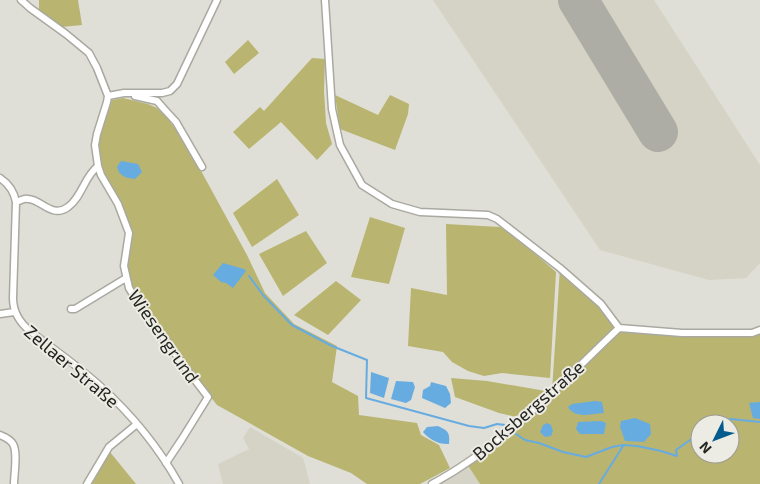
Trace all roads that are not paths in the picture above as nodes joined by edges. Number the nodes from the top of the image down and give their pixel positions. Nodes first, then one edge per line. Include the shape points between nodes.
1 (21, 0) edge
2 (217, 0) edge
3 (325, 0) edge
4 (124, 93) junction
5 (108, 96) junction
6 (98, 166) junction
7 (202, 167) dead end
8 (0, 178) edge
9 (16, 202) junction
10 (126, 278) junction
11 (71, 309) dead end
12 (14, 312) junction
13 (0, 314) edge
14 (619, 328) junction
15 (760, 330) edge
16 (137, 424) junction
17 (0, 435) edge
18 (166, 463) junction
19 (14, 484) edge
20 (87, 484) edge
21 (179, 484) edge
22 (432, 484) edge

1 - 5 street via 89,53
2 - 4 street via 177,84 170,91
3 - 14 street via 332,109 340,145 362,185 392,204 420,212 488,215 497,219 602,304
4 - 5 street
4 - 7 street via 157,101 176,122
5 - 6 street, Wiesengrund via 95,145
6 - 9 street via 66,210 48,209 27,198
6 - 10 street, Wiesengrund via 129,233 124,266
8 - 9 street via 11,188
9 - 12 street, Zellaer Straße
10 - 11 street
10 - 18 street, Wiesengrund via 128,288 148,320 208,397
12 - 13 street
12 - 16 street, Zellaer Straße via 24,326 98,384
14 - 15 street via 682,333 752,333
14 - 22 street, Bocksbergstraße via 525,416 467,464
16 - 18 street, Zellaer Straße
16 - 20 street via 110,447
17 - 19 street via 13,444
18 - 21 street, Zellaer Straße

